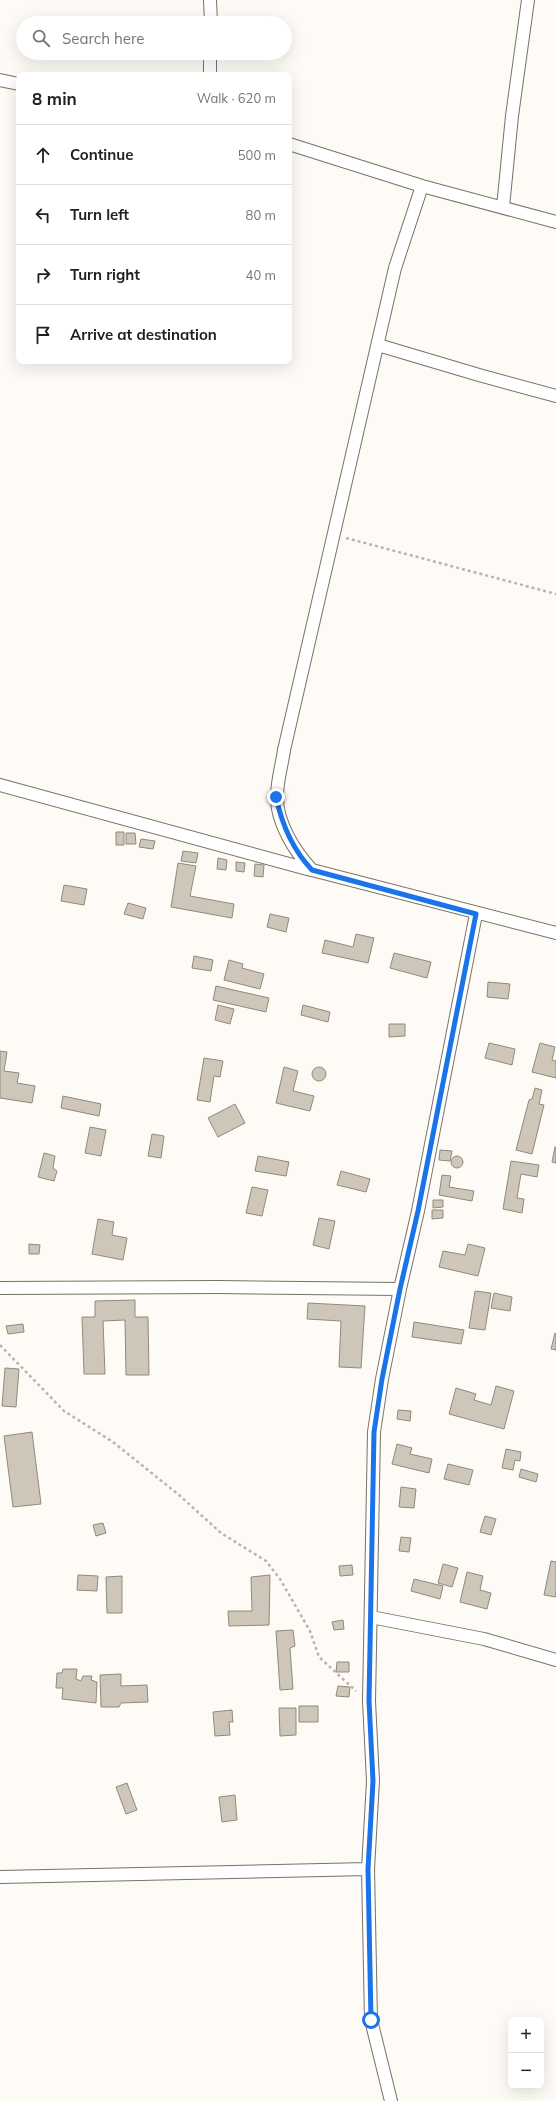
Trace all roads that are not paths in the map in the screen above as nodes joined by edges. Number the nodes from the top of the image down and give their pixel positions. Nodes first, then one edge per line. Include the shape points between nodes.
1 (210, 0) edge
2 (528, 0) edge
3 (211, 16) edge
4 (210, 60) edge
5 (210, 72) edge
6 (0, 80) edge
7 (16, 83) edge
8 (292, 145) edge
9 (422, 186) junction
10 (503, 207) junction
11 (556, 222) edge
12 (378, 344) junction
13 (556, 396) edge
14 (0, 785) edge
15 (312, 870) junction
16 (476, 914) junction
17 (556, 933) edge
18 (0, 1288) edge
19 (400, 1289) junction
20 (371, 1617) junction
21 (556, 1660) edge
22 (368, 1869) junction
23 (0, 1878) edge
24 (391, 2101) edge

1 - 3 street
2 - 10 street
4 - 5 street
6 - 7 street
8 - 9 street
9 - 10 street
9 - 12 street via 395,268
10 - 11 street
12 - 13 street
12 - 15 street via 284,750 276,797 287,834 300,858
14 - 15 street
15 - 16 street
16 - 17 street
16 - 19 street via 418,1211
18 - 19 street
19 - 20 street via 374,1432
20 - 21 street via 484,1639
20 - 22 street via 369,1701 373,1781
22 - 23 street
22 - 24 street via 371,2020

